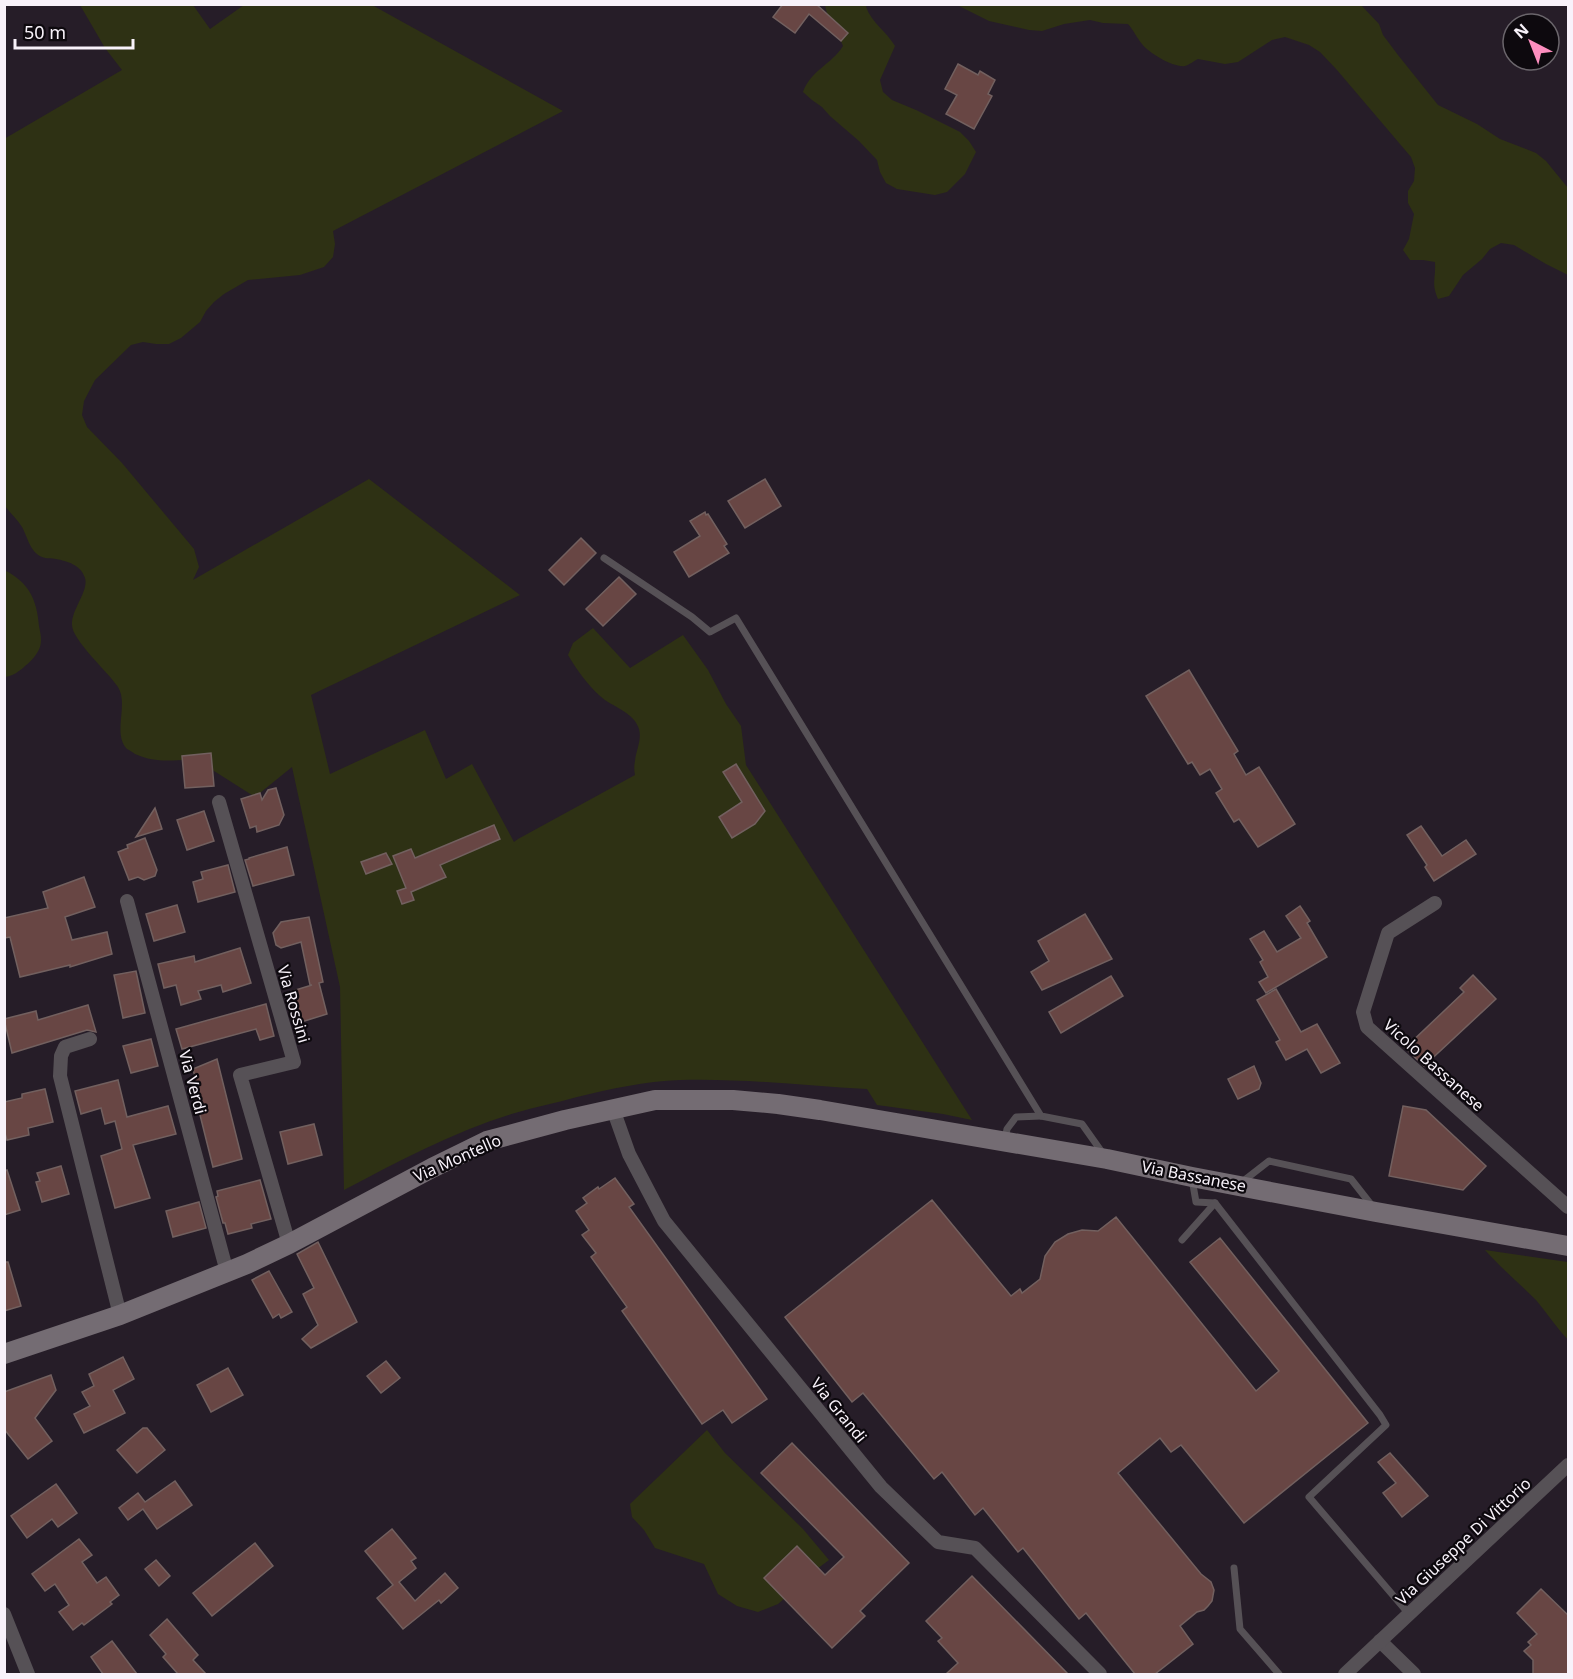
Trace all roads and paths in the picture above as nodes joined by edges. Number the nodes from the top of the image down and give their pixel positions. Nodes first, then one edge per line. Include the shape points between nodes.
1 (604, 558) dead end
2 (219, 802) dead end
3 (127, 901) dead end
4 (1435, 903) dead end
5 (90, 1039) dead end
6 (613, 1109) junction
7 (820, 1110) joint
8 (1041, 1116) junction
9 (1004, 1141) junction
10 (1107, 1159) junction
11 (1192, 1177) junction
12 (1238, 1185) junction
13 (1215, 1203) junction
14 (1569, 1207) edge
15 (1376, 1212) junction
16 (1182, 1240) dead end
17 (289, 1244) junction
18 (1569, 1246) edge
19 (227, 1272) junction
20 (120, 1315) junction
21 (4, 1354) edge
22 (1569, 1465) edge
23 (1234, 1569) dead end
24 (4, 1614) edge
25 (1409, 1614) junction
26 (1380, 1641) junction
27 (28, 1674) edge
28 (1100, 1674) edge
29 (1279, 1674) edge
30 (1345, 1674) edge
31 (1414, 1674) edge

1 - 8 lane via 710,632 736,618
2 - 17 street, Via Rossini via 294,1062 240,1075
3 - 19 street, Via Verdi
4 - 14 street, Vicolo Bassanese via 1388,933 1363,1012 1367,1027
5 - 20 street via 65,1047 60,1076
6 - 7 main road, Via Montello via 655,1100 722,1100
6 - 17 main road, Via Montello via 488,1141
6 - 28 street, Via Grandi via 629,1154 664,1221 881,1487 938,1542 975,1548
7 - 9 main road, Via Bassanese
8 - 9 lane via 1016,1117
8 - 10 lane via 1082,1125
9 - 10 main road, Via Bassanese
10 - 11 main road, Via Bassanese
11 - 12 main road, Via Bassanese
11 - 13 lane via 1196,1202
12 - 15 main road, Via Bassanese
12 - 15 lane via 1269,1161 1351,1179
13 - 16 lane
13 - 25 lane via 1386,1425 1309,1497
15 - 18 main road, Via Bassanese
17 - 19 main road, Via Montello
19 - 20 main road, Via Montello
20 - 21 main road, Via Montello
22 - 25 street, Via Giuseppe Di Vittorio
23 - 29 lane via 1240,1629
24 - 27 street
25 - 26 street, Via Giuseppe Di Vittorio
26 - 30 street, Via Giuseppe Di Vittorio
26 - 31 street

